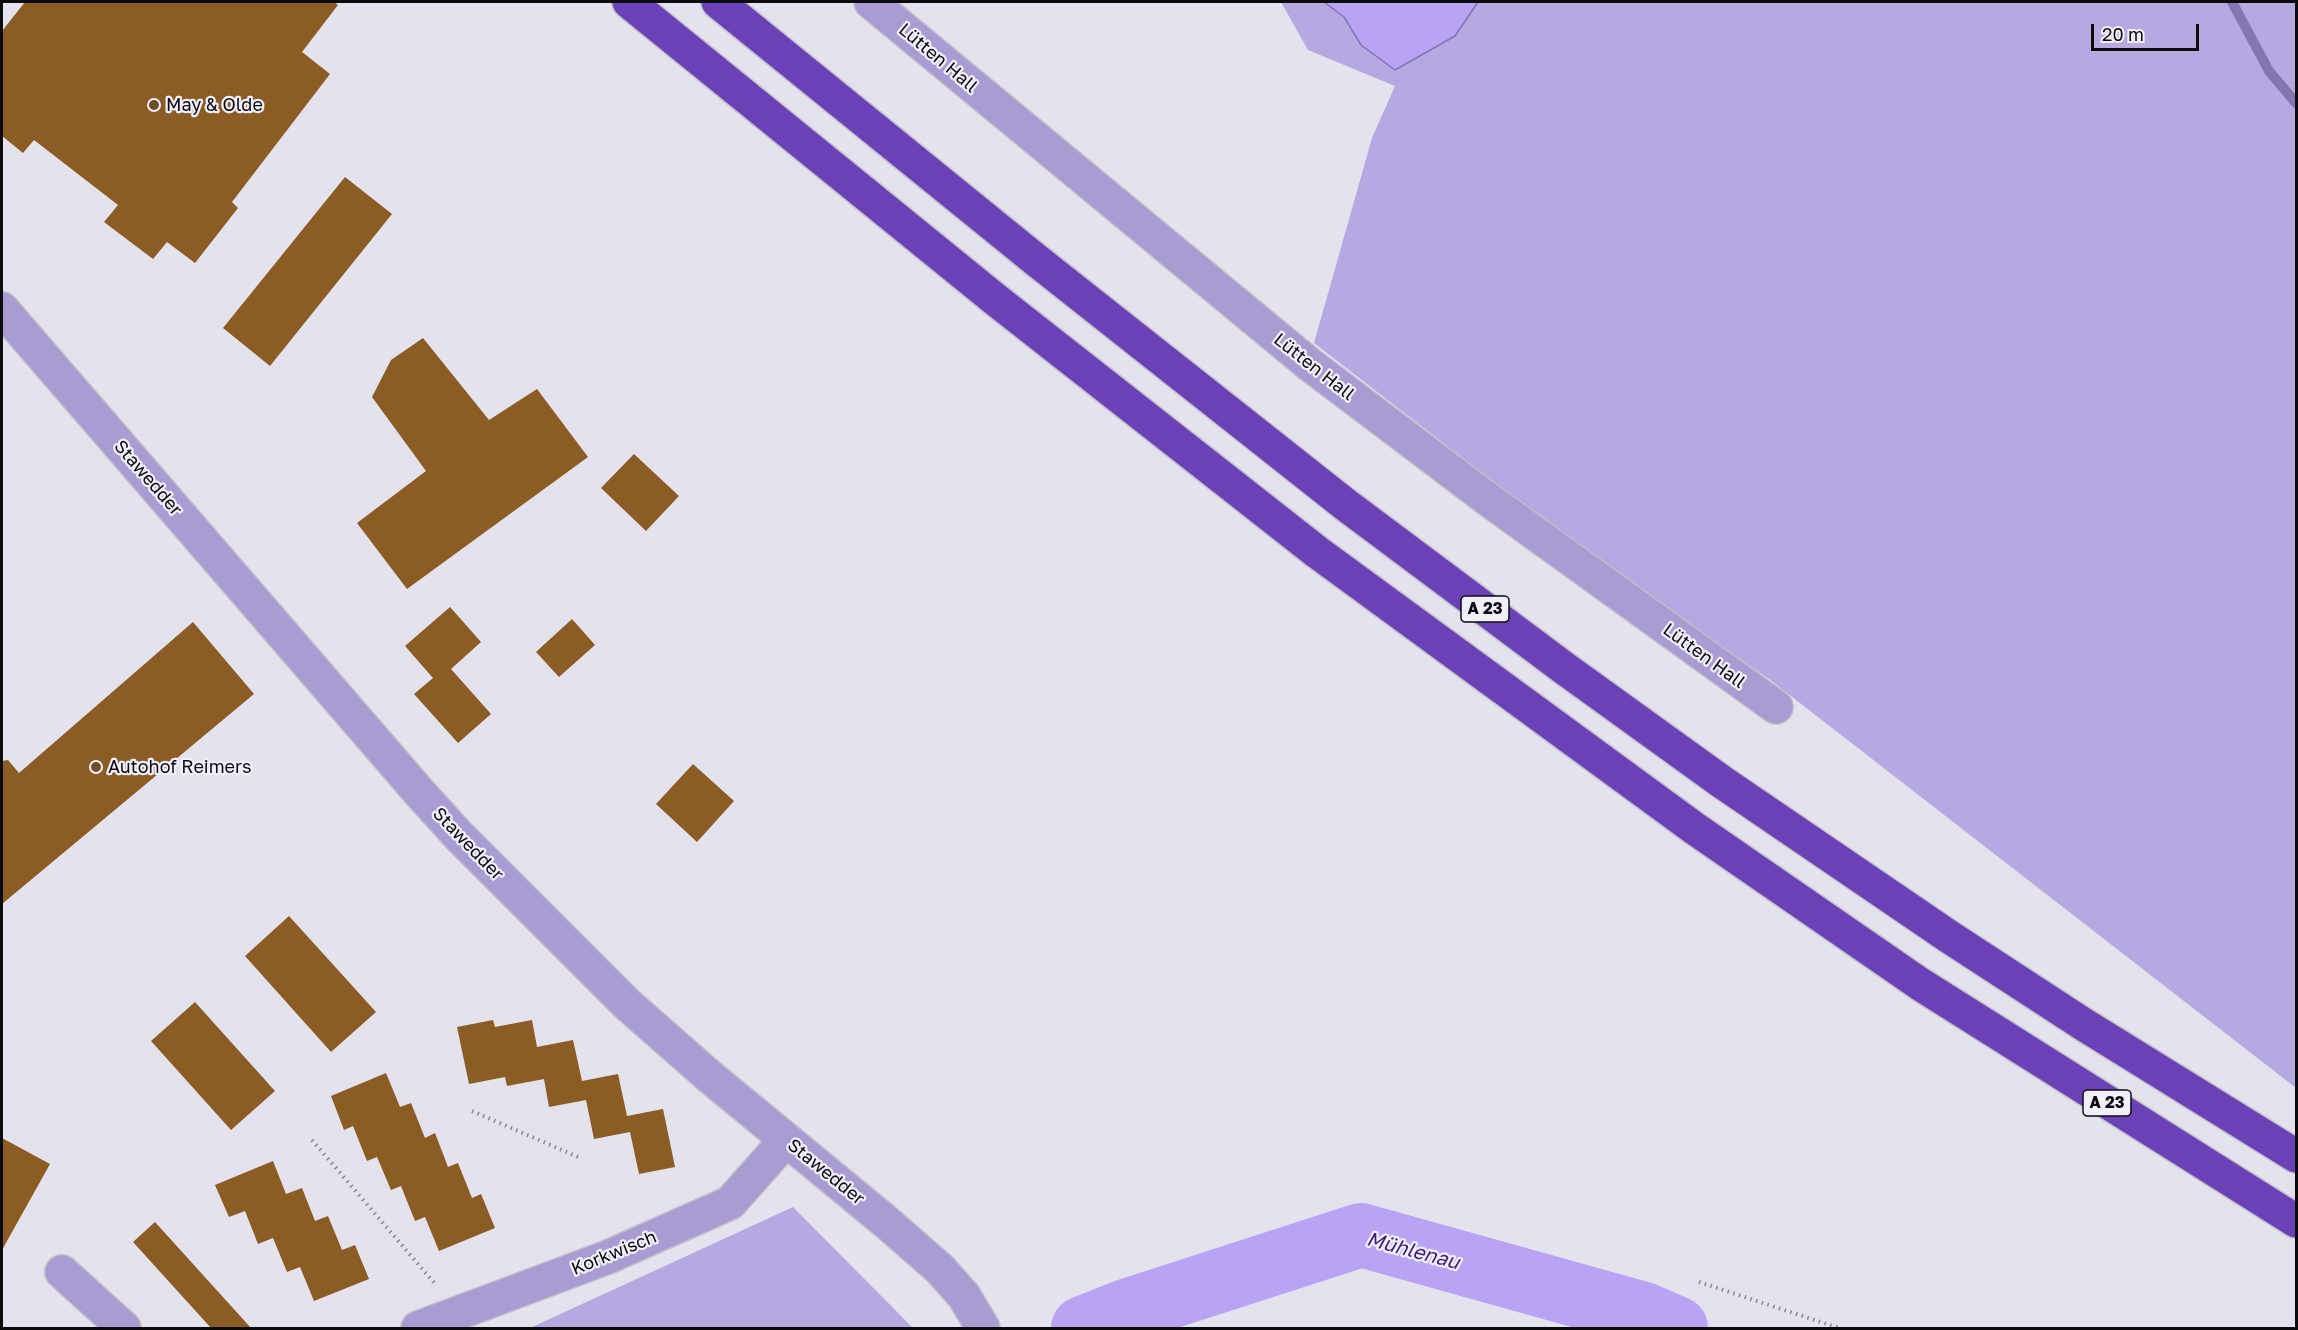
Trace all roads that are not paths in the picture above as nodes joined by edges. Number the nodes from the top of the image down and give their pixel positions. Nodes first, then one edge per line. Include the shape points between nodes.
1 (629, 2) edge
2 (718, 2) edge
3 (871, 2) edge
4 (2, 309) edge
5 (1776, 707) dead end
6 (786, 1140) junction
7 (2296, 1156) edge
8 (2296, 1221) edge
9 (62, 1272) dead end
10 (981, 1325) edge
11 (124, 1329) edge
12 (418, 1329) edge

1 - 8 highway, A 23 via 1005,307 1317,552 1666,808 1920,984
2 - 7 highway, A 23 via 1346,505 1564,669 1958,943
3 - 5 street, Lütten Hall via 1309,364 1488,500
4 - 6 street, Stawedder via 458,835 627,1004
6 - 10 street, Stawedder via 940,1269 964,1296
6 - 12 street, Korkwisch via 730,1203 608,1257
9 - 11 street

